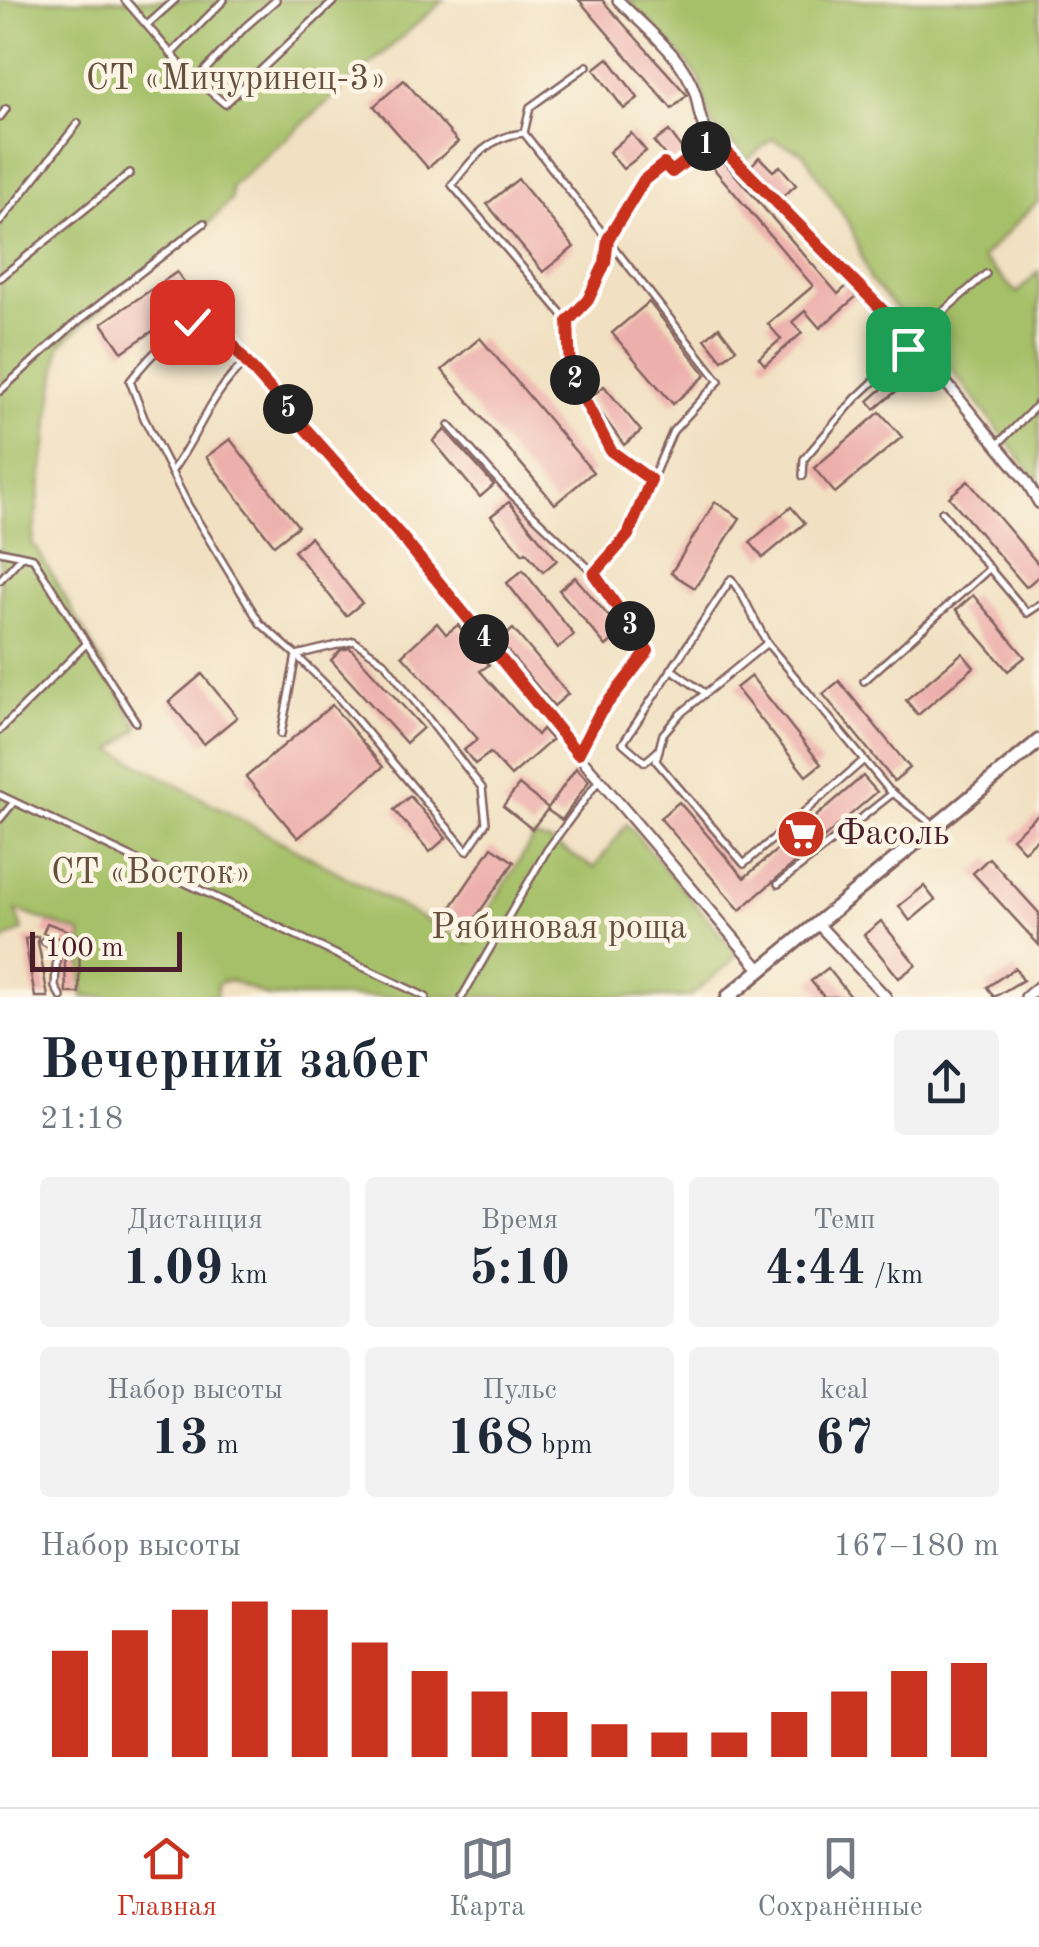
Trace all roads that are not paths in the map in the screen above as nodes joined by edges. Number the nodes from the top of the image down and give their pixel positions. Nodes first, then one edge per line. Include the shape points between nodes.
1 (125, 0) edge
2 (175, 0) edge
3 (224, 0) edge
4 (276, 0) edge
5 (335, 0) edge
6 (618, 0) edge
7 (147, 25) junction
8 (171, 54) junction
9 (587, 66) dead end
10 (196, 80) junction
11 (6, 109) dead end
12 (0, 117) edge
13 (78, 123) dead end
14 (524, 133) junction
15 (714, 139) junction
16 (130, 173) dead end
17 (0, 222) edge
18 (204, 224) dead end
19 (608, 239) junction
20 (986, 274) dead end
21 (0, 278) edge
22 (568, 321) junction
23 (912, 340) junction
24 (246, 362) junction
25 (0, 391) edge
26 (1039, 403) edge
27 (448, 425) dead end
28 (997, 445) junction
29 (171, 472) junction
30 (803, 476) dead end
31 (651, 480) junction
32 (1039, 503) edge
33 (942, 512) dead end
34 (0, 550) edge
35 (22, 556) junction
36 (990, 568) junction
37 (594, 574) junction
38 (0, 580) edge
39 (1039, 605) edge
40 (767, 643) junction
41 (86, 644) junction
42 (296, 655) junction
43 (670, 669) junction
44 (864, 681) dead end
45 (705, 693) junction
46 (136, 722) dead end
47 (0, 730) edge
48 (281, 734) dead end
49 (1039, 741) edge
50 (659, 750) junction
51 (582, 758) junction
52 (864, 760) junction
53 (600, 779) junction
54 (893, 793) junction
55 (0, 795) edge
56 (15, 802) junction
57 (0, 819) edge
58 (934, 826) junction
59 (778, 884) dead end
60 (817, 923) junction
61 (44, 941) dead end
62 (761, 970) junction
63 (1039, 986) edge
64 (60, 997) edge
65 (426, 997) edge
66 (462, 997) edge
67 (728, 997) edge
68 (886, 997) edge
69 (1026, 997) edge

1 - 7 lane
2 - 7 lane
3 - 8 lane
4 - 10 lane
5 - 10 lane via 225,104
6 - 15 street via 678,64
7 - 8 lane
8 - 10 lane
9 - 14 lane via 530,107
11 - 12 lane
13 - 17 lane
14 - 19 lane
14 - 22 lane via 505,135 476,153 452,185
15 - 19 lane via 672,172 664,164 644,180
15 - 23 street
16 - 21 lane
18 - 25 lane
19 - 22 lane via 588,300
19 - 31 lane via 719,381 673,431
20 - 23 lane
22 - 31 lane via 570,372 611,451
23 - 28 street
23 - 30 lane via 804,459
24 - 29 lane via 225,380
24 - 29 lane via 212,318 192,322 130,380
24 - 51 lane via 402,537
26 - 28 lane
27 - 37 lane
28 - 32 street
29 - 42 lane via 260,622
31 - 37 lane via 628,535
33 - 36 lane
34 - 35 lane
35 - 38 lane
35 - 41 lane via 32,558
36 - 39 lane via 1027,613
36 - 44 lane
37 - 51 lane via 648,651 599,714
40 - 43 lane via 731,579
40 - 45 lane
40 - 52 lane
41 - 46 lane
41 - 47 lane
42 - 42 lane via 354,641 384,662 482,788 486,823 468,851
42 - 48 lane
43 - 45 lane
43 - 50 lane via 623,743 645,762
45 - 50 lane via 663,734
49 - 58 main road
50 - 52 lane via 656,761 744,864
51 - 53 street
52 - 54 lane
53 - 62 street
53 - 66 lane via 547,850
54 - 58 lane
54 - 59 lane
55 - 56 lane
56 - 57 lane
56 - 65 lane
58 - 60 main road
60 - 62 main road
60 - 68 street
61 - 64 lane via 57,949 54,987
62 - 67 main road
63 - 69 street

